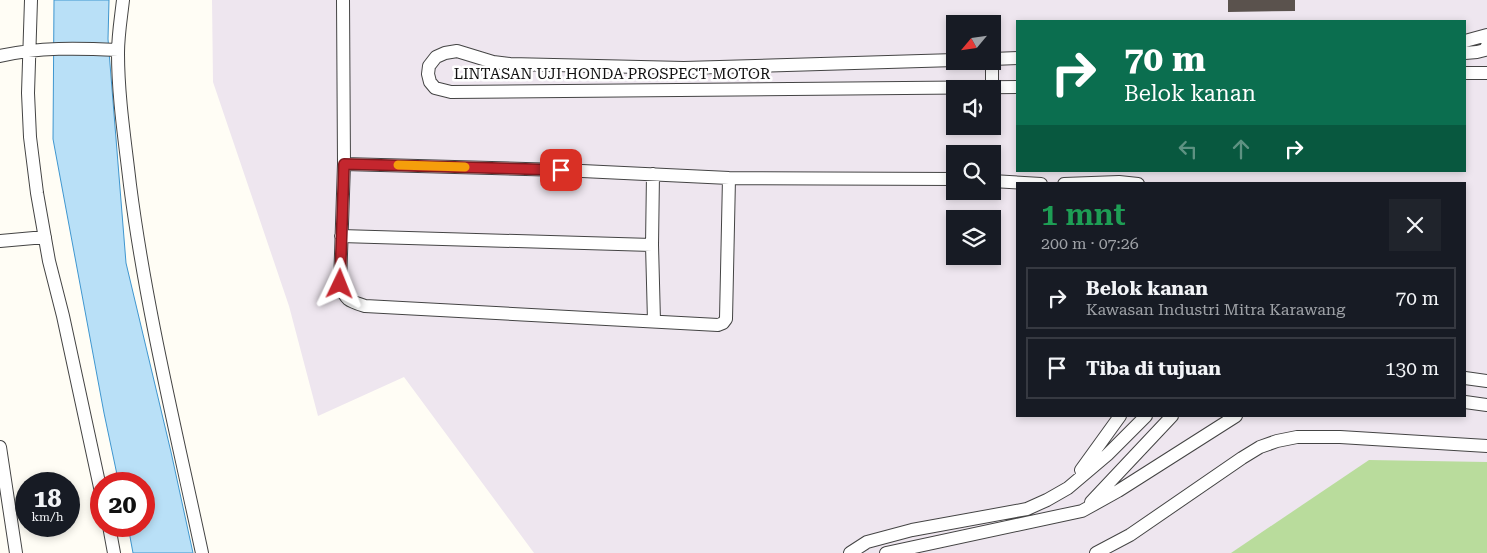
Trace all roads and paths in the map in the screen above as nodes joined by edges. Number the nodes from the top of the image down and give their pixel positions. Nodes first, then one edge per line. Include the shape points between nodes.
1 (31, 0) edge
2 (123, 0) edge
3 (343, 0) edge
4 (1487, 35) edge
5 (1466, 41) edge
6 (1487, 46) edge
7 (29, 50) junction
8 (115, 50) junction
9 (1466, 53) edge
10 (0, 56) edge
11 (1016, 58) edge
12 (1001, 59) edge
13 (946, 60) edge
14 (1466, 73) edge
15 (1487, 73) edge
16 (1016, 87) edge
17 (946, 88) edge
18 (1001, 88) edge
19 (344, 164) junction
20 (653, 174) junction
21 (728, 178) junction
22 (946, 179) edge
23 (1001, 182) edge
24 (1016, 182) edge
25 (342, 236) junction
26 (45, 237) junction
27 (0, 241) edge
28 (652, 245) junction
29 (654, 321) junction
30 (1466, 378) edge
31 (1487, 381) edge
32 (1466, 402) edge
33 (1487, 404) edge
34 (1119, 417) edge
35 (1145, 417) edge
36 (1171, 417) edge
37 (1234, 417) edge
38 (1487, 446) edge
39 (0, 447) edge
40 (97, 472) edge
41 (1068, 488) junction
42 (1082, 511) junction
43 (111, 537) edge
44 (911, 549) edge
45 (16, 553) edge
46 (114, 553) edge
47 (202, 553) edge
48 (850, 553) edge
49 (886, 553) edge
50 (1096, 553) edge

1 - 7 street
2 - 8 street
3 - 19 street
4 - 5 street
6 - 9 street via 1485,50
7 - 8 street
7 - 10 street
7 - 26 street via 30,137
8 - 47 street via 138,242 157,348
11 - 12 street
13 - 17 street, LINTASAN UJI HONDA PROSPECT MOTOR via 674,68 510,64 457,51 436,57 429,66 428,74 435,88 451,92
14 - 15 street
16 - 18 street, LINTASAN UJI HONDA PROSPECT MOTOR
19 - 20 street
19 - 25 street
20 - 21 street
20 - 28 street
21 - 22 street
21 - 29 street via 726,319 718,325
23 - 24 street
25 - 28 street
25 - 29 street via 340,284 343,295 351,302 365,306
26 - 27 street
26 - 40 street
28 - 29 street
30 - 31 street
32 - 33 street
34 - 41 street
35 - 41 street
36 - 42 street
37 - 42 street
38 - 50 street via 1340,437 1297,437 1277,441 1248,454 1130,535
39 - 45 street
41 - 48 street via 1027,509 912,530 867,542
42 - 44 street
43 - 46 street
44 - 49 street

